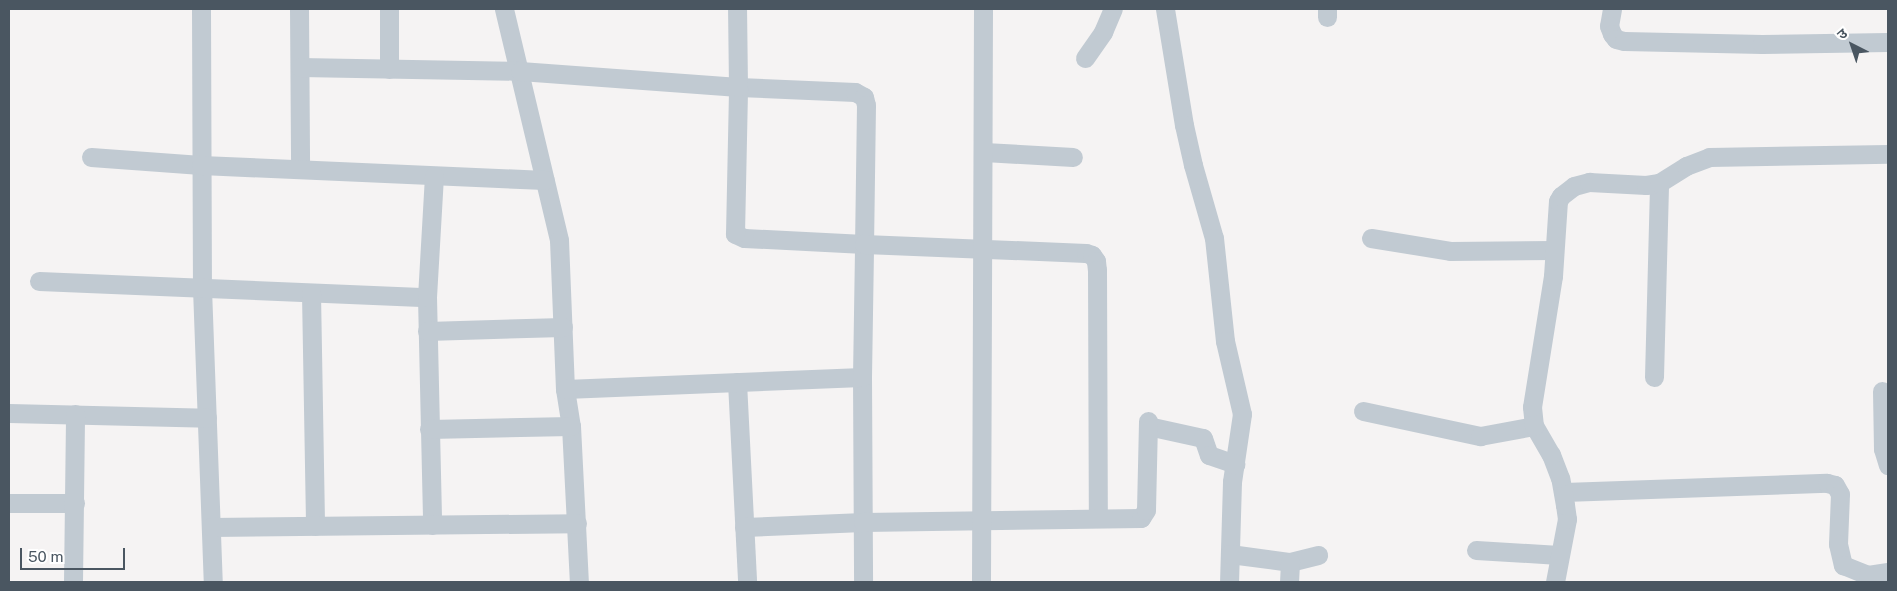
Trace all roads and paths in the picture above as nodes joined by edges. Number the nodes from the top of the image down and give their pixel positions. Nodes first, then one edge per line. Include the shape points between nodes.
1 (201, 9) edge
2 (299, 9) edge
3 (389, 9) edge
4 (504, 9) edge
5 (737, 9) edge
6 (983, 9) edge
7 (1113, 9) edge
8 (1165, 9) edge
9 (1612, 9) edge
10 (1888, 42) edge
11 (1085, 58) dead end
12 (300, 67) junction
13 (389, 69) junction
14 (520, 71) junction
15 (738, 87) junction
16 (984, 152) junction
17 (1888, 154) edge
18 (1073, 156) dead end
19 (90, 157) dead end
20 (201, 165) junction
21 (300, 169) junction
22 (434, 176) junction
23 (546, 180) junction
24 (1659, 183) junction
25 (1371, 238) dead end
26 (864, 244) junction
27 (983, 249) junction
28 (1554, 250) junction
29 (39, 281) dead end
30 (202, 288) junction
31 (311, 293) junction
32 (427, 297) junction
33 (563, 327) junction
34 (427, 330) junction
35 (862, 377) junction
36 (1654, 377) dead end
37 (737, 382) junction
38 (565, 389) junction
39 (1882, 391) dead end
40 (1363, 411) dead end
41 (9, 413) edge
42 (75, 414) junction
43 (207, 418) junction
44 (571, 426) junction
45 (1534, 426) junction
46 (430, 429) junction
47 (1235, 464) junction
48 (1888, 465) edge
49 (1564, 492) junction
50 (9, 503) edge
51 (75, 503) junction
52 (1098, 518) junction
53 (982, 520) junction
54 (863, 522) junction
55 (577, 523) junction
56 (432, 525) junction
57 (315, 526) junction
58 (211, 527) junction
59 (744, 527) junction
60 (1476, 550) dead end
61 (1230, 554) junction
62 (1318, 555) dead end
63 (1559, 555) junction
64 (1290, 562) junction
65 (1888, 572) edge
66 (74, 582) edge
67 (213, 582) edge
68 (579, 582) edge
69 (748, 582) edge
70 (863, 582) edge
71 (981, 582) edge
72 (1230, 582) edge
73 (1289, 582) edge
74 (1555, 582) edge

1 - 20 street
2 - 12 street
3 - 13 street
4 - 14 street
5 - 15 street
6 - 16 street
7 - 11 street via 1103,32
8 - 47 street via 1184,125 1214,238 1225,341 1242,414
9 - 10 street via 1609,26 1612,34 1624,41
12 - 13 street
12 - 21 street
13 - 14 street
14 - 15 street
14 - 23 street
15 - 26 street via 855,92 864,96
15 - 26 street via 735,234 744,238
16 - 18 street
16 - 27 street
17 - 24 street via 1709,157 1686,166
19 - 20 street
20 - 21 street
20 - 30 street
21 - 22 street
22 - 23 street
22 - 32 street
23 - 33 street via 559,240
24 - 28 street via 1588,182 1566,190 1558,201
24 - 36 street
25 - 28 street via 1450,251
26 - 27 street
26 - 35 street
27 - 52 street via 1086,253 1096,261
27 - 53 street
28 - 45 street via 1553,276 1532,407
29 - 30 street
30 - 31 street
30 - 43 street
31 - 32 street
31 - 57 street
32 - 34 street
33 - 34 street
33 - 38 street
34 - 46 street
35 - 37 street
35 - 54 street
37 - 38 street
37 - 59 street
38 - 44 street
39 - 48 street via 1884,449
40 - 45 street via 1480,436
41 - 42 street
42 - 43 street
42 - 51 street
43 - 58 street
44 - 46 street
44 - 55 street
45 - 49 street via 1551,456
46 - 56 street
47 - 52 street via 1210,455 1203,438 1148,424 1145,514 1135,519
47 - 61 street
49 - 63 street via 1567,519
49 - 65 street via 1827,483 1835,485 1840,494 1838,544 1843,565 1868,575
50 - 51 street
51 - 66 street
52 - 53 street
53 - 54 street
53 - 71 street
54 - 59 street
54 - 70 street
55 - 56 street
55 - 68 street
56 - 57 street
57 - 58 street
58 - 67 street
59 - 69 street
60 - 63 street
61 - 64 street
61 - 72 street
62 - 64 street
63 - 74 street
64 - 73 street

